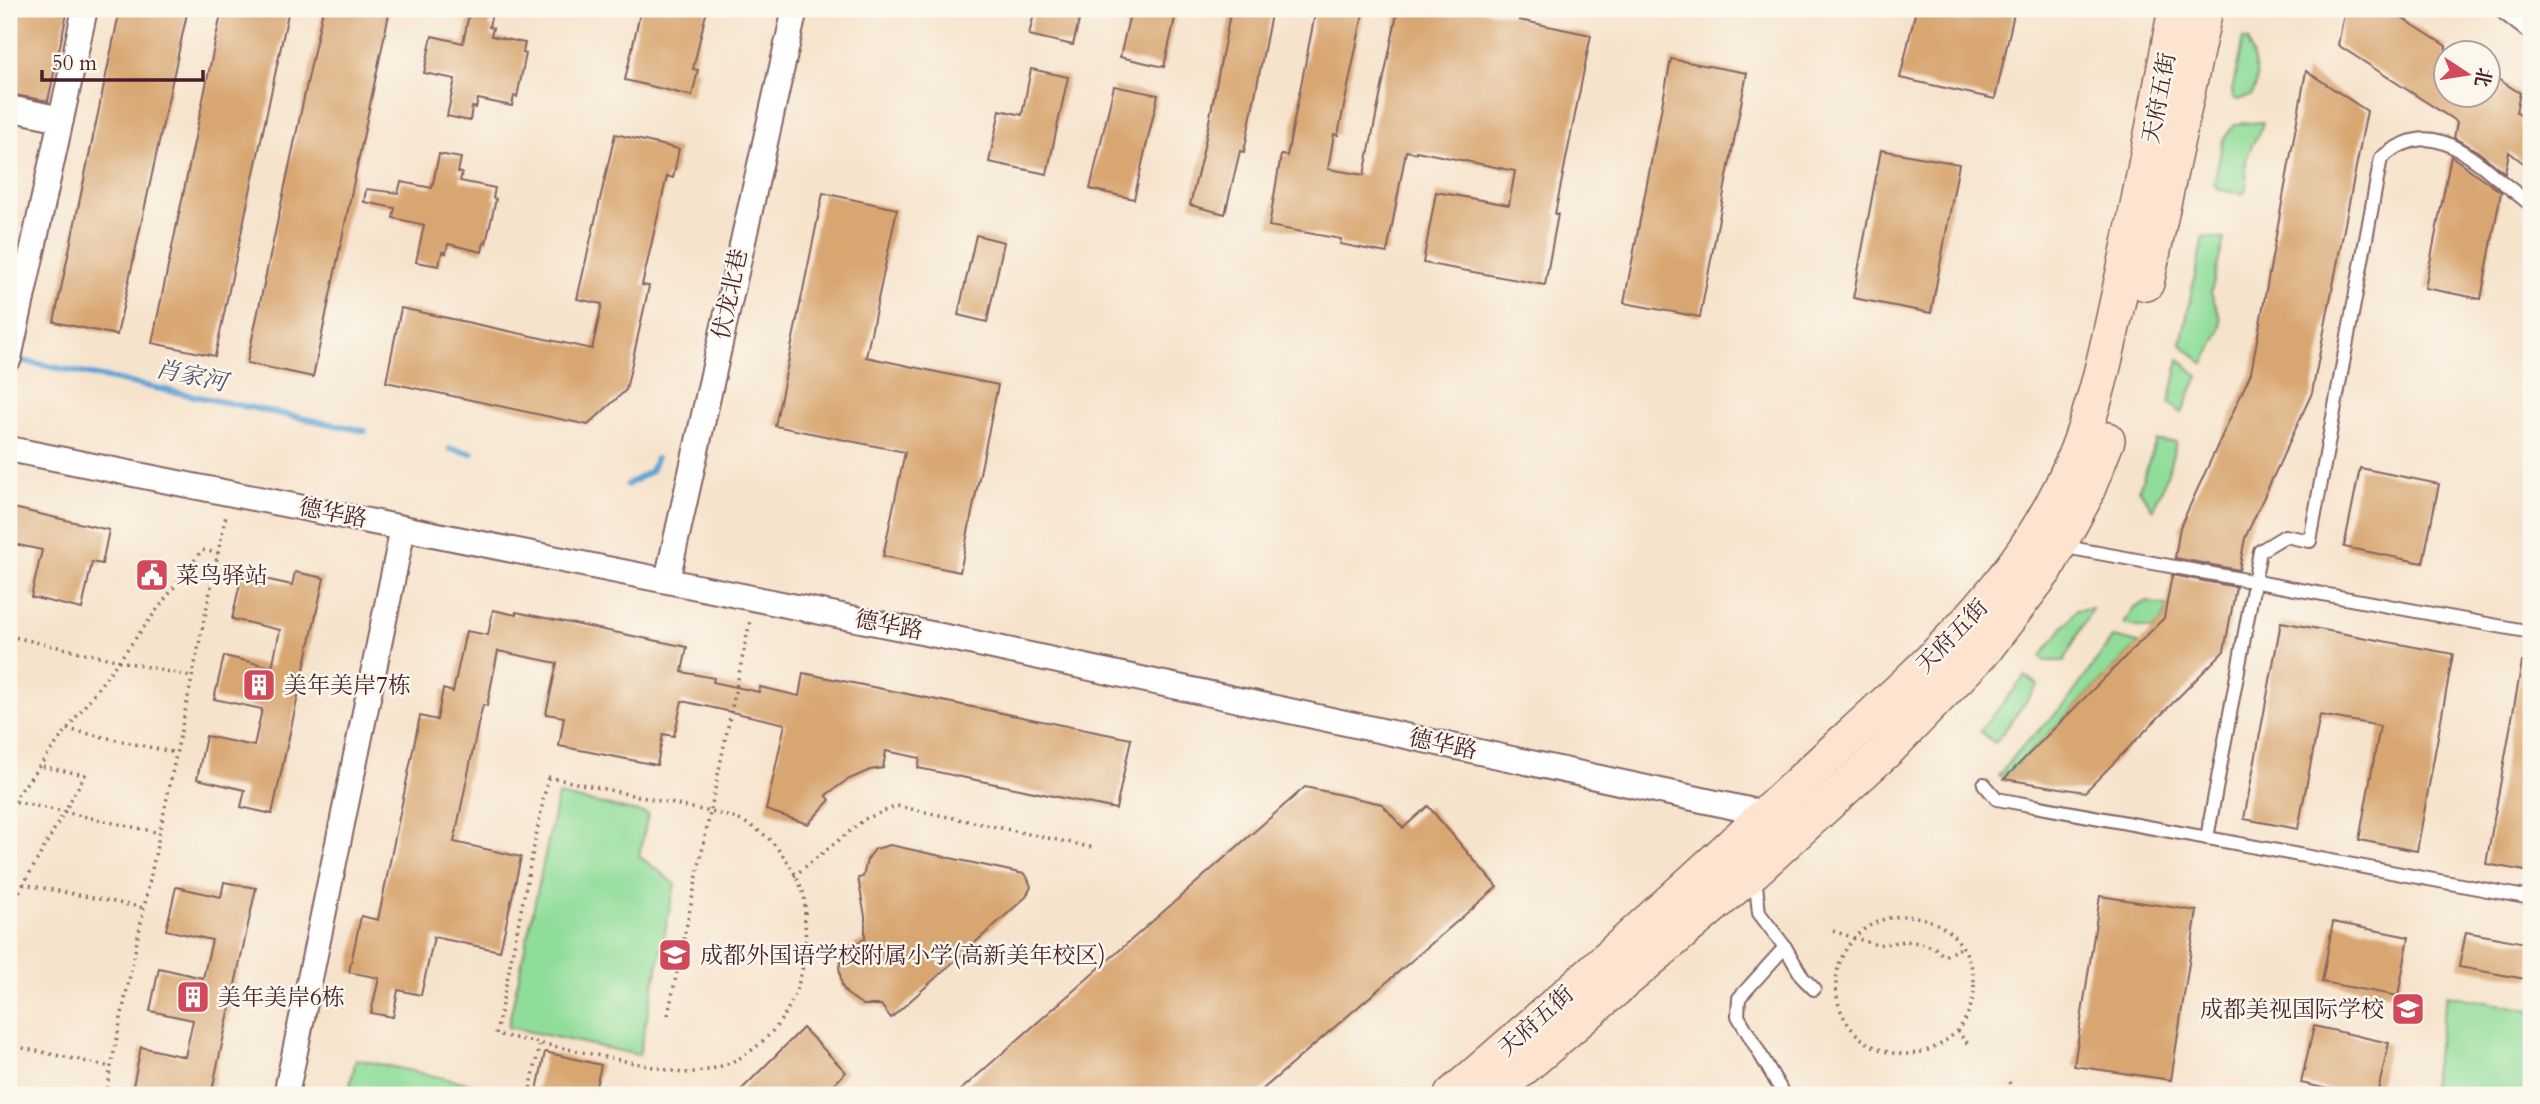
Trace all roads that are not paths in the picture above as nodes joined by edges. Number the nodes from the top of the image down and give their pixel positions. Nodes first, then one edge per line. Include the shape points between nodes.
1 (85, 9) edge
2 (794, 9) edge
3 (2176, 9) edge
4 (2205, 9) edge
5 (2508, 9) edge
6 (2531, 27) edge
7 (9, 108) edge
8 (61, 119) junction
9 (2531, 205) edge
10 (11, 337) edge
11 (9, 449) edge
12 (403, 527) junction
13 (2059, 546) junction
14 (667, 580) junction
15 (2255, 583) junction
16 (2531, 632) edge
17 (1984, 784) dead end
18 (1767, 814) junction
19 (2207, 838) junction
20 (1755, 870) junction
21 (2531, 898) edge
22 (1785, 947) junction
23 (1814, 989) dead end
24 (286, 1095) edge
25 (1452, 1095) edge
26 (1491, 1095) edge
27 (1784, 1095) edge

1 - 8 street
2 - 14 street, 伏龙北巷
3 - 18 street, 天府五街 via 2097,392 2062,486 2031,542 1992,595 1939,652
4 - 13 street, 天府五街 via 2108,439 2084,500
5 - 6 street
7 - 8 street
8 - 10 street
9 - 15 lane via 2446,142 2412,140 2381,158 2310,541 2285,536 2260,551
11 - 12 street, 德华路
12 - 14 street, 德华路
12 - 24 street
13 - 15 lane
13 - 20 street, 天府五街 via 1984,649 1890,747
14 - 18 street, 德华路
15 - 16 lane
15 - 19 lane
17 - 19 lane via 1997,799
18 - 25 street, 天府五街
19 - 21 lane
20 - 22 lane via 1759,913
20 - 26 street, 天府五街
22 - 23 lane
22 - 27 lane via 1739,998 1738,1016

